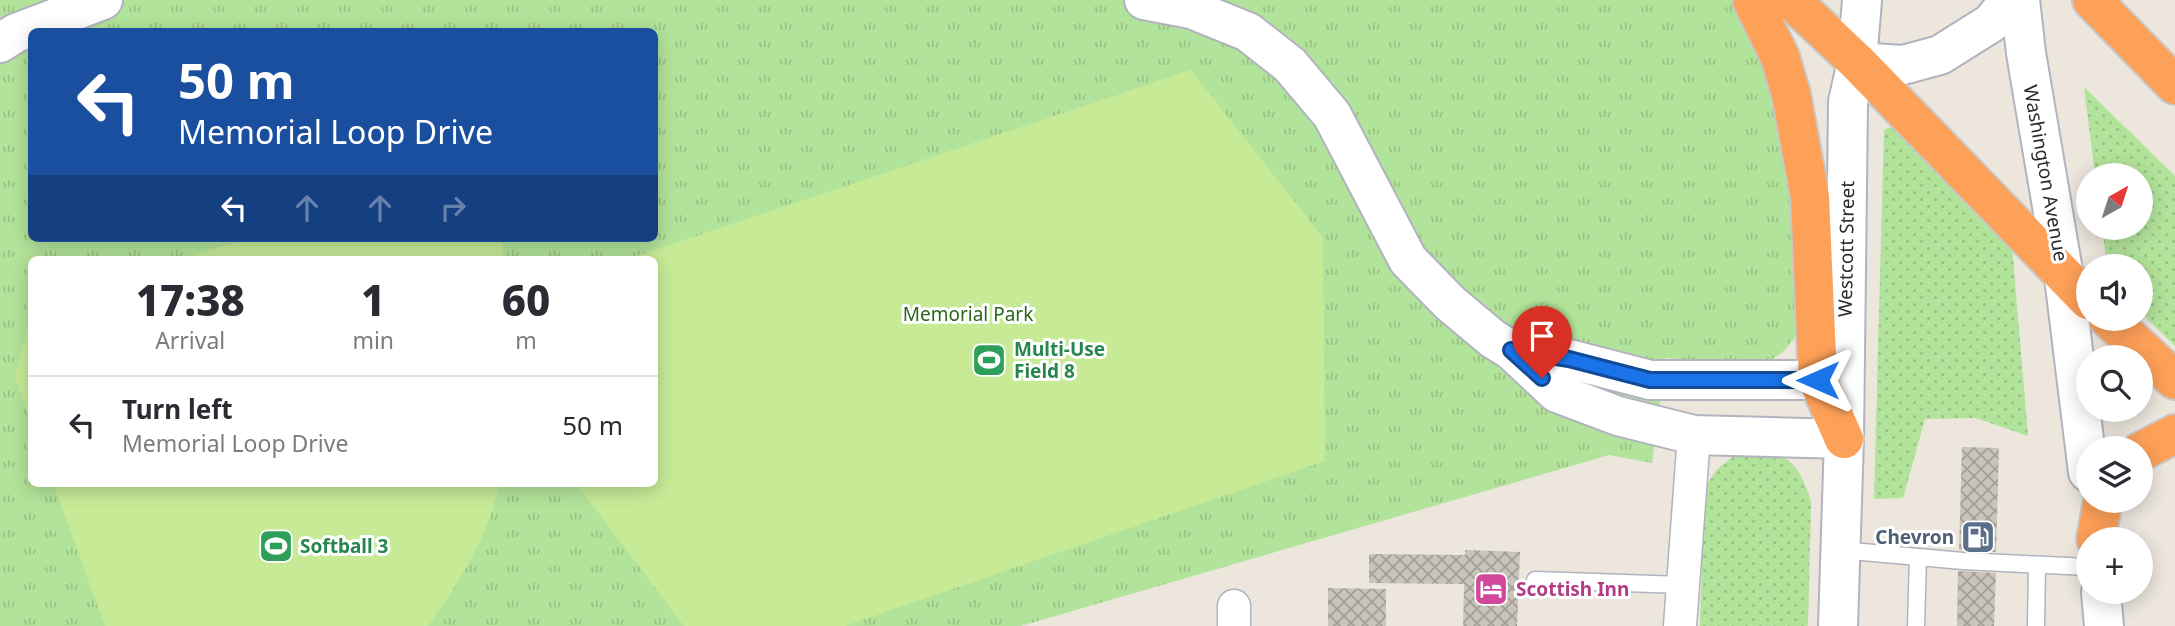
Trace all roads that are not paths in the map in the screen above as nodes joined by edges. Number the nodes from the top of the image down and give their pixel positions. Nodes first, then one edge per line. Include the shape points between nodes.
1 (103, 0) edge
2 (1144, 0) edge
3 (1752, 0) edge
4 (1791, 0) edge
5 (1862, 0) edge
6 (2092, 0) edge
7 (2007, 8) edge
8 (28, 28) edge
9 (29, 28) edge
10 (0, 43) edge
11 (1857, 62) junction
12 (2175, 85) edge
13 (2076, 288) edge
14 (2079, 331) edge
15 (2122, 331) edge
16 (1511, 350) junction
17 (1818, 380) junction
18 (2175, 380) edge
19 (2175, 434) edge
20 (1694, 435) junction
21 (2086, 436) edge
22 (1843, 439) junction
23 (2153, 444) edge
24 (1840, 550) junction
25 (1918, 557) junction
26 (2037, 565) junction
27 (2076, 567) edge
28 (1535, 580) dead end
29 (1683, 584) junction
30 (2102, 604) edge
31 (1680, 626) edge
32 (1838, 626) edge
33 (1916, 626) edge
34 (2036, 626) edge
35 (2104, 626) edge

1 - 9 main road
2 - 16 main road via 1191,9 1248,32 1290,65 1332,115 1408,260 1450,303
3 - 17 highway via 1786,75 1810,197
4 - 11 highway
5 - 11 main road, Westcott Street
6 - 12 highway
7 - 11 main road via 1940,55 1903,65
7 - 13 main road, Washington Avenue via 2026,53
8 - 10 main road
11 - 13 highway
11 - 22 main road, Westcott Street via 1848,102
14 - 21 main road, Washington Avenue
15 - 18 highway
16 - 17 main road via 1650,380
16 - 20 main road via 1557,393 1618,416
17 - 22 highway
19 - 23 highway
20 - 22 main road
20 - 29 street
22 - 24 main road, Westcott Street
24 - 25 lane
24 - 32 main road, Westcott Street
25 - 26 lane
25 - 33 lane
26 - 27 lane
26 - 34 lane
28 - 29 lane
29 - 31 street
30 - 35 main road

